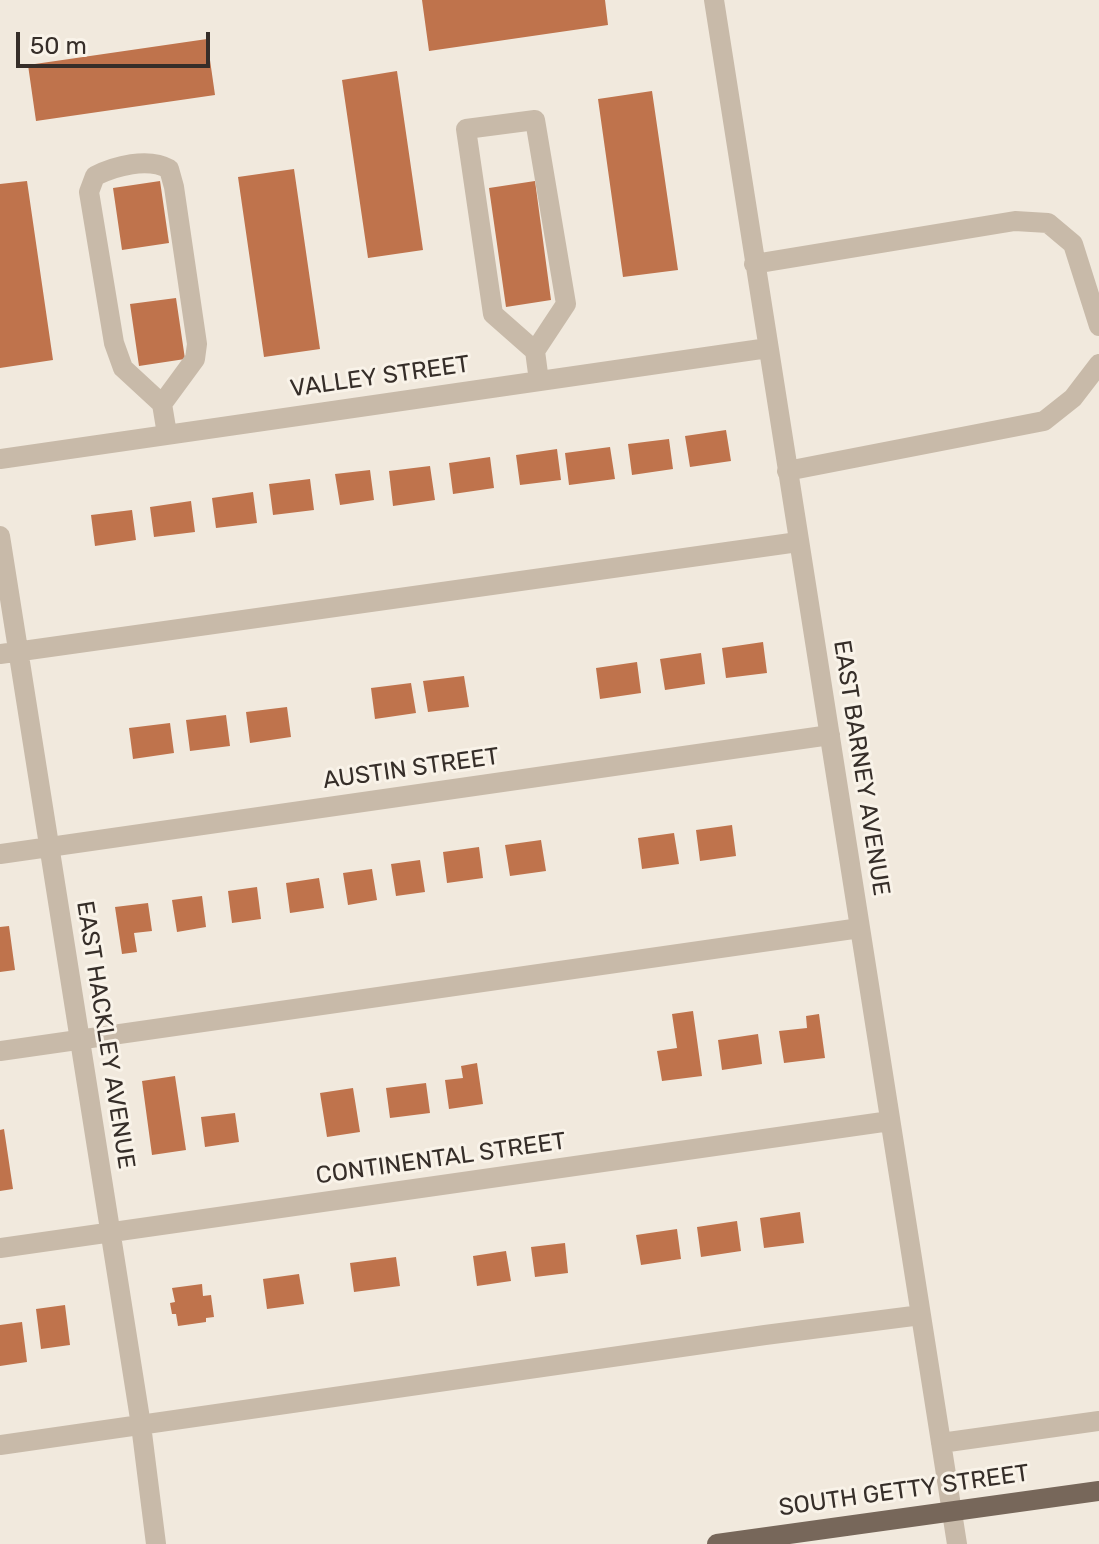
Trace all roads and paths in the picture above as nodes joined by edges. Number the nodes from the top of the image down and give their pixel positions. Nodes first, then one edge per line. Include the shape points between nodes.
1 (714, 0) edge
2 (754, 264) junction
3 (1099, 326) edge
4 (768, 348) junction
5 (535, 351) junction
6 (1099, 364) edge
7 (539, 381) junction
8 (162, 404) junction
9 (167, 434) junction
10 (0, 459) edge
11 (787, 471) junction
12 (0, 536) edge
13 (798, 542) junction
14 (9, 653) edge
15 (830, 735) junction
16 (49, 848) junction
17 (0, 854) edge
18 (860, 928) junction
19 (80, 1040) junction
20 (0, 1051) edge
21 (890, 1121) junction
22 (111, 1233) junction
23 (0, 1248) edge
24 (921, 1315) junction
25 (1099, 1421) edge
26 (141, 1425) junction
27 (941, 1443) junction
28 (0, 1445) edge
29 (1099, 1491) edge
30 (952, 1511) junction
31 (156, 1544) edge
32 (717, 1544) edge
33 (957, 1544) edge

1 - 2 street, EAST BARNEY AVENUE
2 - 3 street via 1015,221 1048,223 1073,244
2 - 4 street, EAST BARNEY AVENUE
4 - 7 street, VALLEY STREET
4 - 11 street, EAST BARNEY AVENUE
5 - 5 street via 566,304 535,120 466,129 493,314
5 - 7 street
6 - 11 street via 1073,398 1044,421
7 - 9 street, VALLEY STREET
8 - 8 street via 123,368 114,343 89,192 95,176 112,168 158,163 169,169 174,187 197,344 195,359
8 - 9 street
9 - 10 street, VALLEY STREET
11 - 13 street, EAST BARNEY AVENUE
12 - 14 street, EAST HACKLEY AVENUE
13 - 14 street
13 - 15 street, EAST BARNEY AVENUE
14 - 16 street, EAST HACKLEY AVENUE
15 - 16 street, AUSTIN STREET
15 - 18 street, EAST BARNEY AVENUE
16 - 17 street, AUSTIN STREET
16 - 19 street, EAST HACKLEY AVENUE
18 - 19 street
18 - 21 street, EAST BARNEY AVENUE
19 - 20 street
19 - 22 street, EAST HACKLEY AVENUE
21 - 22 street, CONTINENTAL STREET
21 - 24 street, EAST BARNEY AVENUE
22 - 23 street, CONTINENTAL STREET
22 - 26 street, EAST HACKLEY AVENUE
24 - 26 street
24 - 27 street, EAST BARNEY AVENUE
25 - 27 street
26 - 28 street
26 - 31 street, EAST HACKLEY AVENUE
27 - 30 street, EAST BARNEY AVENUE
29 - 30 main road, SOUTH GETTY STREET
30 - 32 main road, SOUTH GETTY STREET
30 - 33 street, EAST BARNEY AVENUE

